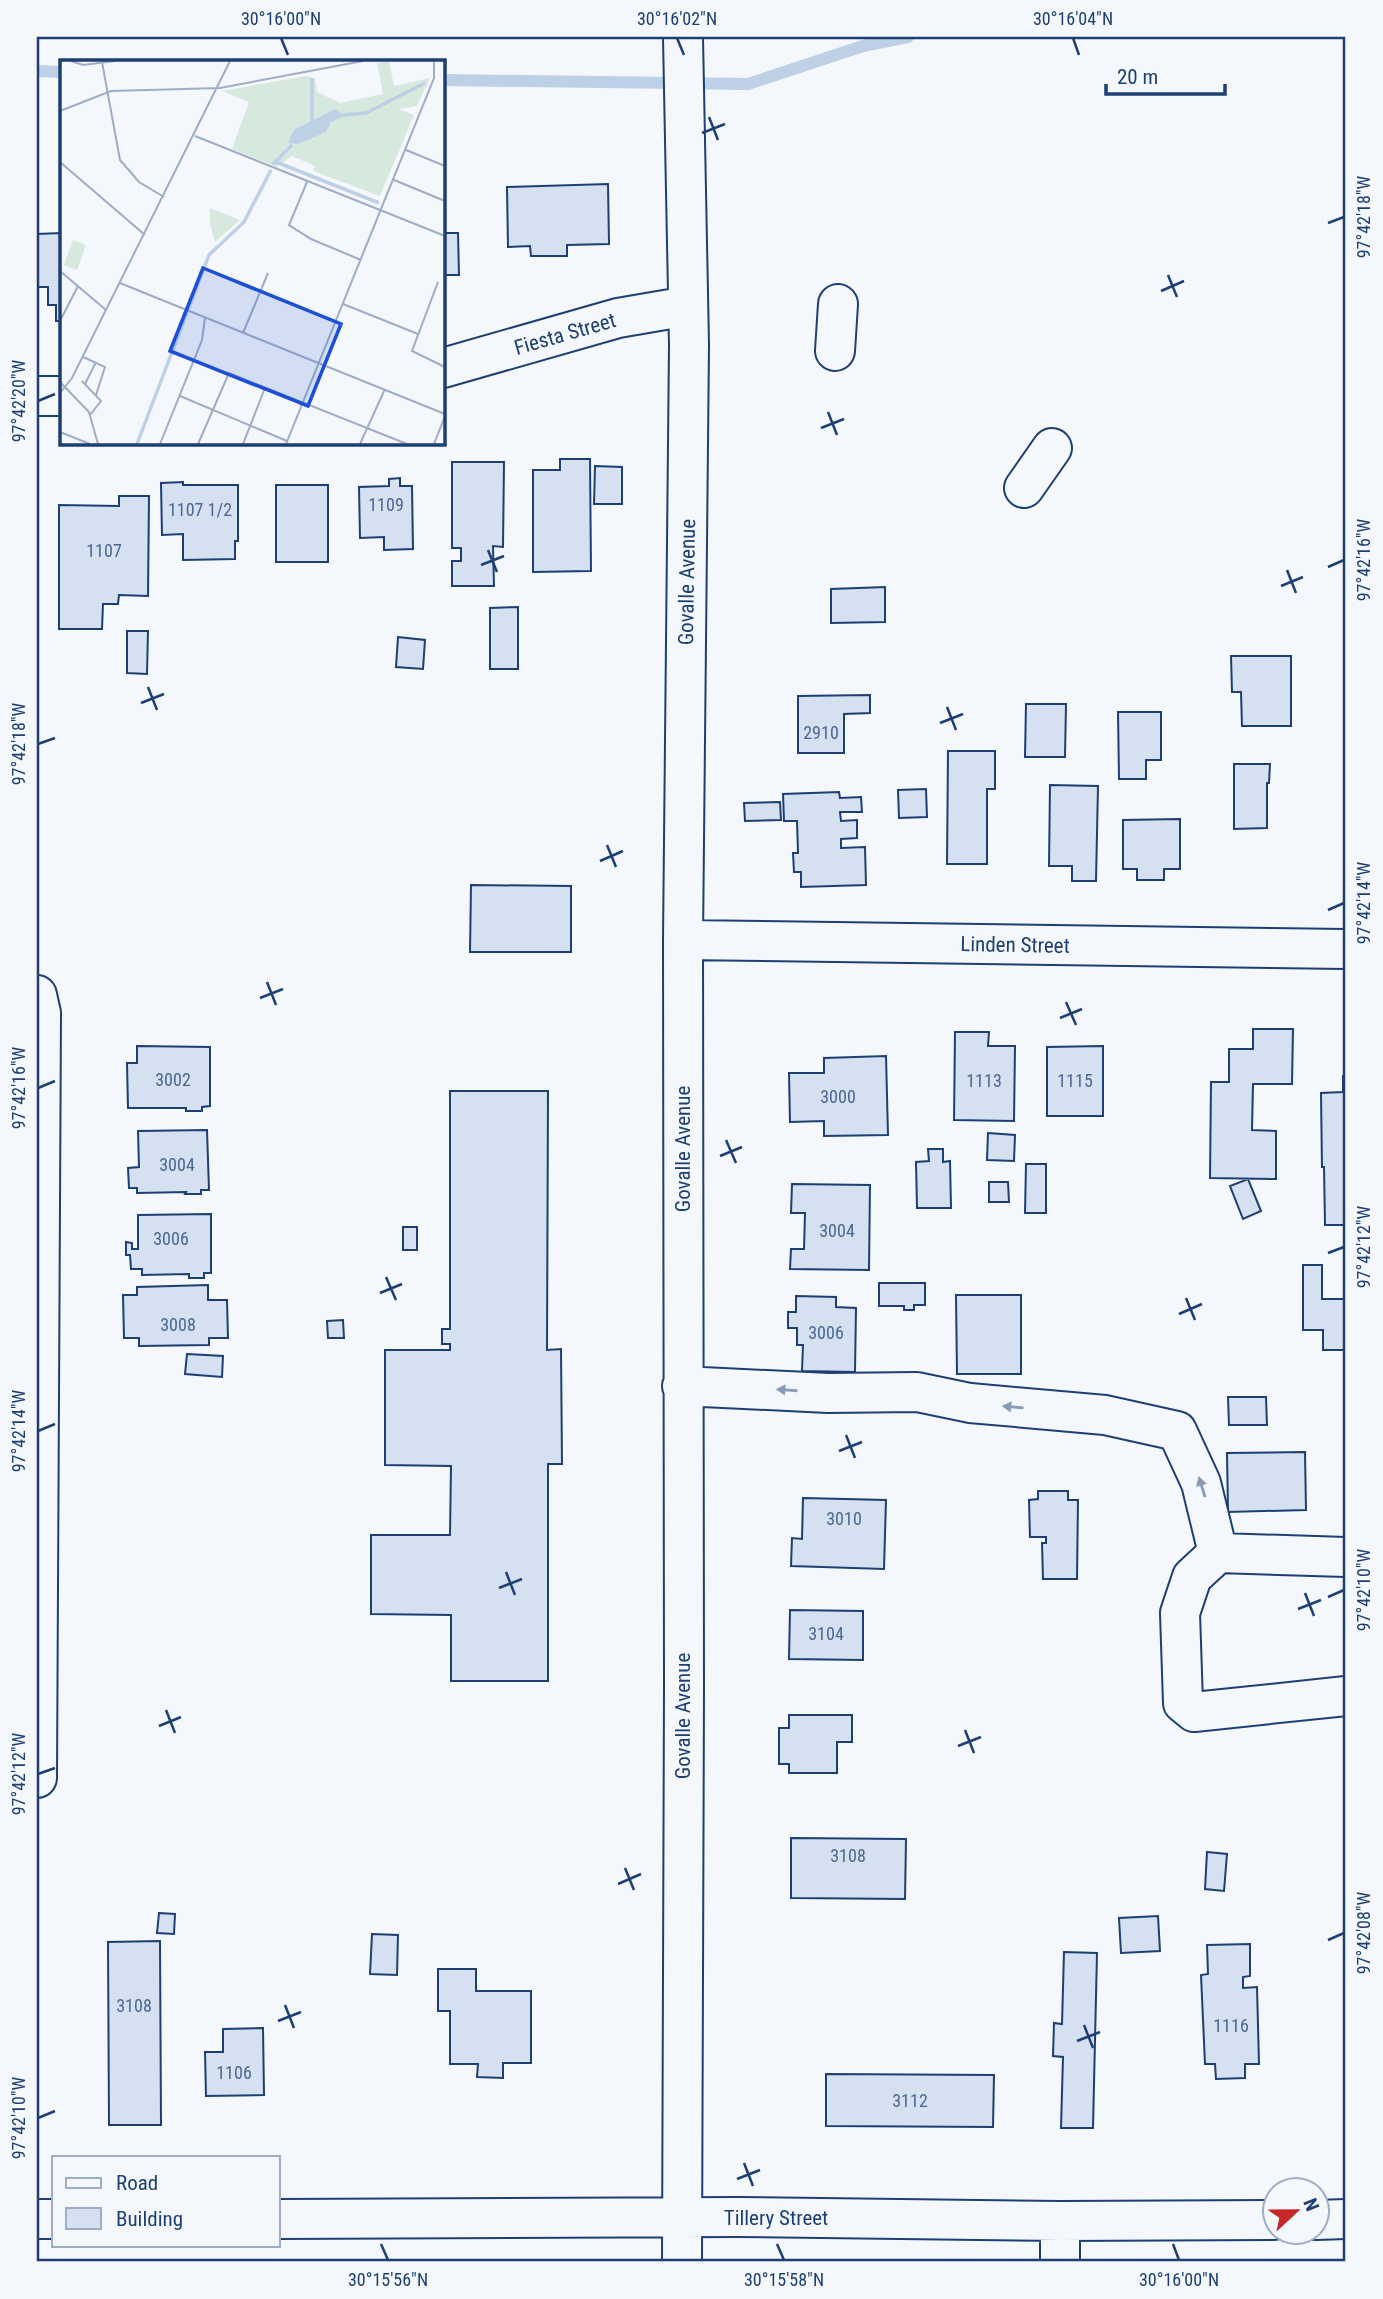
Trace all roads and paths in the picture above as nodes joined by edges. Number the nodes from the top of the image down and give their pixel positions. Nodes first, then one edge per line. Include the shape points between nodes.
1 (683, 37) edge
2 (838, 304) dead end
3 (688, 306) junction
4 (835, 351) dead end
5 (444, 368) edge
6 (60, 396) edge
7 (37, 397) edge
8 (1052, 448) dead end
9 (1024, 488) dead end
10 (683, 940) junction
11 (1346, 949) edge
12 (37, 995) edge
13 (682, 1386) junction
14 (1218, 1553) junction
15 (1346, 1557) edge
16 (38, 1578) edge
17 (1346, 1696) edge
18 (37, 1778) edge
19 (280, 2219) edge
20 (682, 2219) junction
21 (1260, 2220) edge
22 (1060, 2221) junction
23 (682, 2262) edge
24 (1060, 2262) edge

1 - 3 street, Govalle Avenue
2 - 4 street
3 - 5 street, Fiesta Street via 618,318
3 - 10 street, Govalle Avenue
6 - 7 street
8 - 9 street
10 - 11 street, Linden Street
10 - 13 street, Govalle Avenue
12 - 16 street via 41,1013
14 -> 13 street via 1202,1483 1177,1431 1105,1415 970,1403 917,1392
13 - 20 street, Govalle Avenue
14 - 15 street
14 - 17 street via 1192,1577 1180,1613 1183,1703 1194,1712
16 - 18 street
19 - 20 street, Tillery Street
20 - 22 street, Tillery Street
20 - 23 street, Govalle Avenue
21 - 22 street, Tillery Street
22 - 24 street

